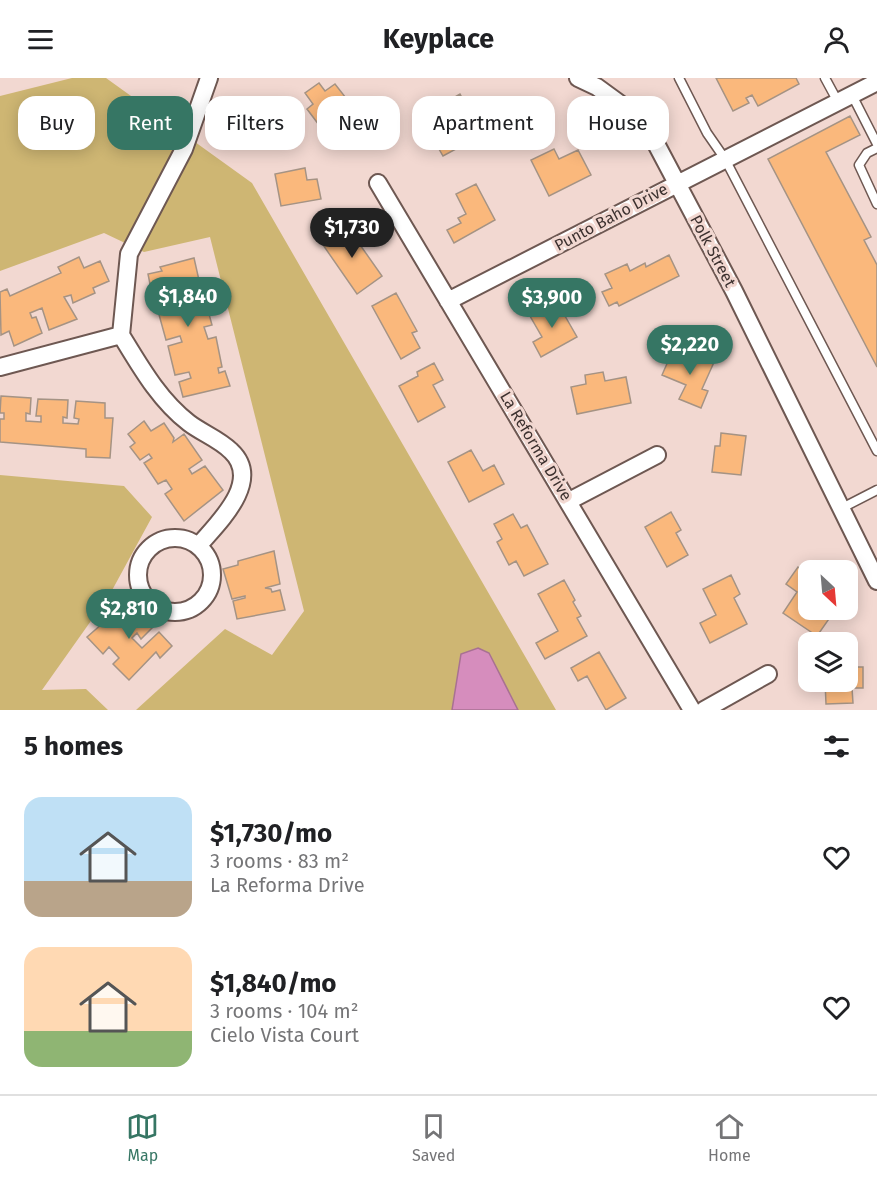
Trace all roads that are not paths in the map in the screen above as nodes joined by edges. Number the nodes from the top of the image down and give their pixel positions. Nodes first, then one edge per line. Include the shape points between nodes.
1 (209, 78) edge
2 (578, 78) edge
3 (679, 78) edge
4 (825, 78) edge
5 (877, 82) edge
6 (845, 98) junction
7 (877, 146) edge
8 (725, 159) junction
9 (677, 182) junction
10 (378, 183) dead end
11 (877, 204) edge
12 (448, 301) junction
13 (121, 335) junction
14 (0, 367) edge
15 (877, 451) edge
16 (657, 455) dead end
17 (877, 490) edge
18 (569, 501) junction
19 (842, 508) junction
20 (199, 545) junction
21 (877, 581) edge
22 (768, 674) dead end
23 (692, 710) edge
24 (704, 710) edge

1 - 13 street via 184,149 129,254
2 - 9 street, Polk Street via 622,106 653,138
3 - 8 lane
4 - 6 lane
5 - 6 street, Punto Baho Drive
6 - 7 lane
6 - 8 street, Punto Baho Drive
7 - 11 lane via 860,165
8 - 9 street, Punto Baho Drive
8 - 15 lane
9 - 12 street, Punto Baho Drive
9 - 19 street, Polk Street
10 - 12 street, La Reforma Drive
12 - 18 street, La Reforma Drive
13 - 14 street
13 - 20 street via 159,392 189,423 233,452 240,467 242,481 232,507
16 - 18 street
17 - 19 lane
18 - 23 street, La Reforma Drive
19 - 21 street, Polk Street
20 - 20 street via 213,574 206,595 188,610 164,610 154,605 145,597 138,580 145,552 165,538
22 - 24 street

